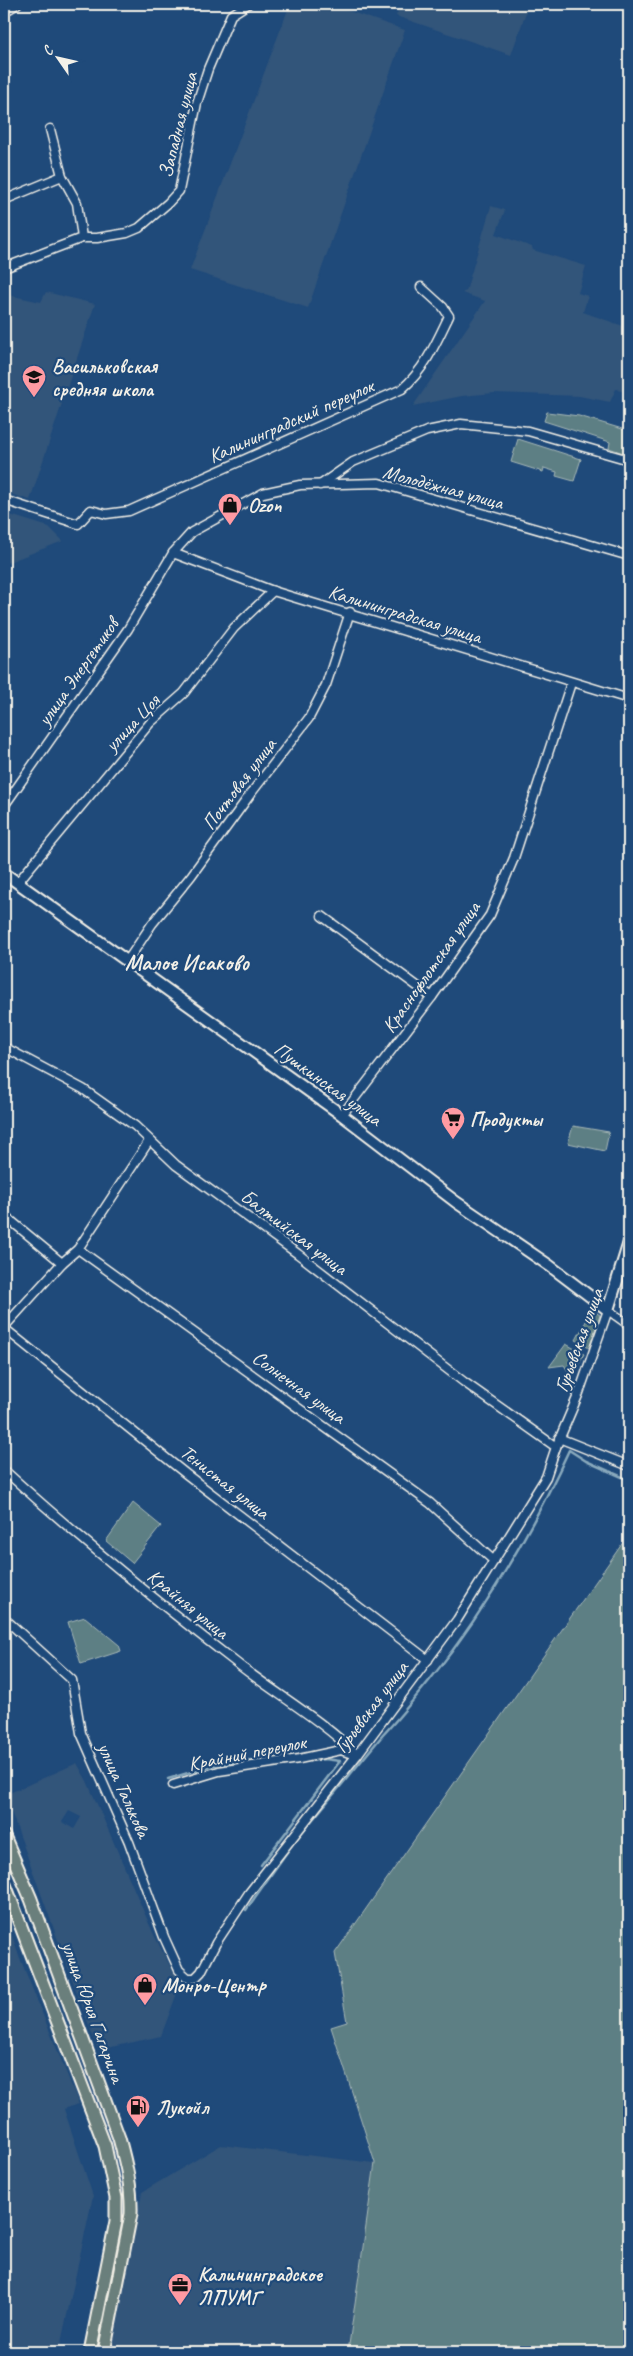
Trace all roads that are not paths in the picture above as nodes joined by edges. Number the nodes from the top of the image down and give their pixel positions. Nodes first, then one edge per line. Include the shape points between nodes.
1 (17, 4) edge
2 (248, 4) edge
3 (4, 12) edge
4 (50, 129) dead end
5 (62, 176) junction
6 (4, 200) edge
7 (82, 238) junction
8 (4, 268) edge
9 (421, 287) dead end
10 (629, 460) edge
11 (320, 485) junction
12 (4, 500) edge
13 (173, 553) junction
14 (629, 556) edge
15 (273, 591) junction
16 (350, 612) junction
17 (570, 683) junction
18 (629, 699) edge
19 (4, 806) edge
20 (4, 873) edge
21 (18, 882) junction
22 (322, 916) dead end
23 (128, 960) junction
24 (432, 996) junction
25 (4, 1047) edge
26 (342, 1115) junction
27 (150, 1141) junction
28 (4, 1215) edge
29 (629, 1242) edge
30 (78, 1248) junction
31 (62, 1263) junction
32 (608, 1310) junction
33 (629, 1325) edge
34 (4, 1327) edge
35 (559, 1438) junction
36 (555, 1450) junction
37 (629, 1466) edge
38 (4, 1470) edge
39 (494, 1561) junction
40 (4, 1618) edge
41 (428, 1660) junction
42 (357, 1755) junction
43 (173, 1785) dead end
44 (4, 1836) edge
45 (4, 1882) edge
46 (201, 1972) joint
47 (90, 2352) edge
48 (104, 2352) edge

1 - 3 street
2 - 7 street, Западная улица via 231,15 208,69 197,103 179,191 139,228 127,233
4 - 5 street
5 - 6 street
5 - 7 street via 76,203
7 - 8 street, Западная улица
9 - 12 street, Калининградский переулок via 449,316 431,356 402,389 129,511 106,514 91,510 78,524
10 - 11 street via 528,431 461,424 427,431 353,462
11 - 13 street, Молодёжная улица via 263,492 192,532
11 - 14 street, Молодёжная улица via 379,483
13 - 15 street, Калининградская улица
13 - 19 street, улица Энергетиков via 128,629
15 - 16 street, Калининградская улица
15 - 21 street, улица Цоя via 234,628 184,693 150,723
16 - 17 street, Калининградская улица
16 - 23 street, Почтовая улица via 326,684 309,718
17 - 18 street, Калининградская улица
17 - 24 street, Краснофлотская улица via 514,858 490,915
20 - 21 street, Пушкинская улица
21 - 23 street, Пушкинская улица
22 - 24 street
23 - 26 street, Пушкинская улица
24 - 26 street, Краснофлотская улица
25 - 27 street, Балтийская улица via 83,1089 135,1126
26 - 32 street, Пушкинская улица via 456,1202
27 - 30 street
27 - 36 street, Балтийская улица via 176,1165
28 - 31 street
29 - 32 street, Гурьевская улица
30 - 31 street
30 - 39 street, Солнечная улица via 430,1502
31 - 34 street
32 - 33 street, Пушкинская улица
32 - 35 street, Гурьевская улица via 579,1393
34 - 41 street, Тенистая улица via 186,1474
35 - 36 street, Гурьевская улица
35 - 37 street
36 - 39 street, Гурьевская улица via 546,1477
38 - 42 street, Крайняя улица via 176,1617 342,1740
39 - 41 street, Гурьевская улица
40 - 46 street, улица Талькова via 72,1680 81,1733 130,1842 164,1937 183,1974 195,1978
41 - 42 street, Гурьевская улица
42 - 43 street, Крайний переулок via 341,1750 219,1771
42 - 46 street, Гурьевская улица via 249,1894
44 - 48 main road, улица Юрия Гагарина via 38,1916 119,2138 127,2169 131,2214
45 - 47 main road, улица Юрия Гагарина via 105,2146 114,2181 116,2221

